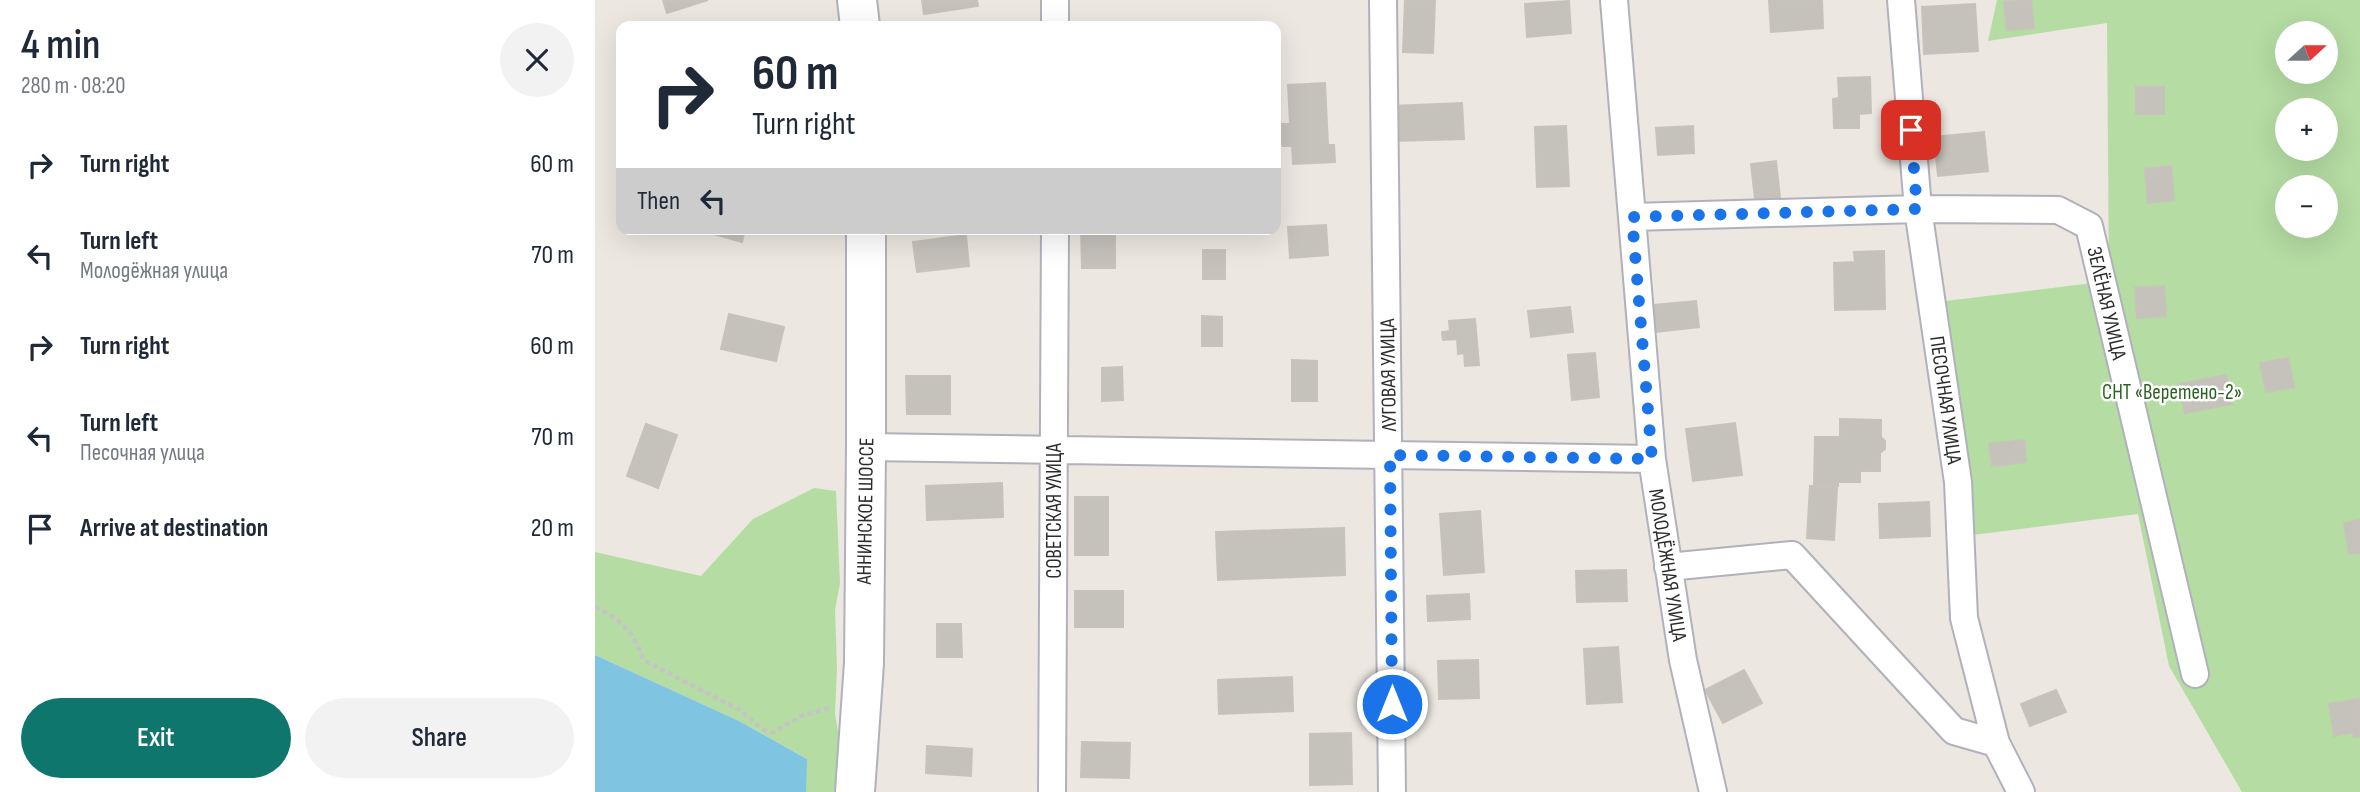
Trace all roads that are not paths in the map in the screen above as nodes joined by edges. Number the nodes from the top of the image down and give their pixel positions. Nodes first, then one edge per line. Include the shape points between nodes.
1 (857, 0) edge
2 (1055, 0) edge
3 (1383, 0) edge
4 (1614, 0) edge
5 (1901, 0) edge
6 (859, 21) edge
7 (1055, 21) edge
8 (1917, 209) junction
9 (1632, 217) junction
10 (866, 235) edge
11 (1055, 235) edge
12 (866, 447) junction
13 (1055, 450) junction
14 (1390, 455) junction
15 (1652, 459) junction
16 (1668, 567) junction
17 (2195, 674) dead end
18 (1996, 743) junction
19 (855, 792) edge
20 (1052, 792) edge
21 (1392, 792) edge
22 (1713, 792) edge
23 (2021, 792) edge

1 - 6 main road
2 - 7 street
3 - 14 street, ЛУГОВАЯ УЛИЦА
4 - 9 street, МОЛОДЁЖНАЯ УЛИЦА
5 - 8 street, ПЕСОЧНАЯ УЛИЦА
8 - 9 street, ЗЕЛЁНАЯ УЛИЦА
8 - 17 street, ЗЕЛЁНАЯ УЛИЦА via 2058,210 2089,226
8 - 18 street, ПЕСОЧНАЯ УЛИЦА via 1958,482 1964,618
9 - 15 street, МОЛОДЁЖНАЯ УЛИЦА
10 - 12 main road, АННИНСКОЕ ШОССЕ
11 - 13 street, СОВЕТСКАЯ УЛИЦА
12 - 13 street
12 - 19 main road, АННИНСКОЕ ШОССЕ
13 - 14 street
13 - 20 street, СОВЕТСКАЯ УЛИЦА
14 - 15 street
14 - 21 street, ЛУГОВАЯ УЛИЦА
15 - 16 street, МОЛОДЁЖНАЯ УЛИЦА
16 - 18 street via 1793,555 1954,731
16 - 22 street, МОЛОДЁЖНАЯ УЛИЦА via 1683,660
18 - 23 street, ПЕСОЧНАЯ УЛИЦА

